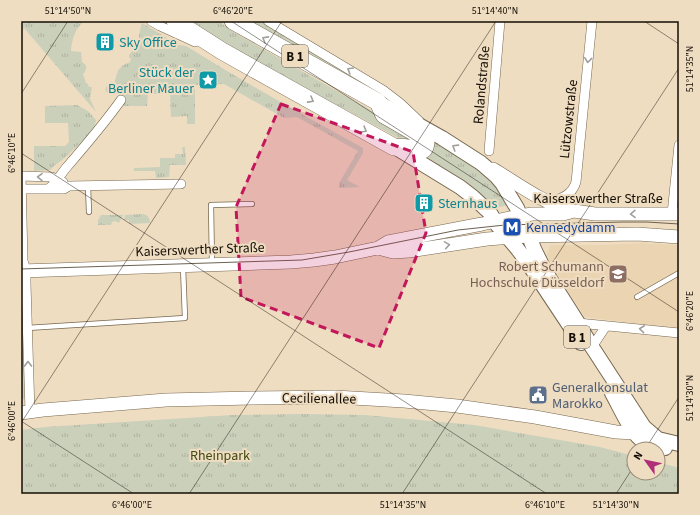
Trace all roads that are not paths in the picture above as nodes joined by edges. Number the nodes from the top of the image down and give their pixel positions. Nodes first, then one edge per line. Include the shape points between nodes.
1 (151, 21) edge
2 (175, 21) edge
3 (233, 21) edge
4 (268, 21) edge
5 (500, 21) edge
6 (592, 21) edge
7 (222, 50) junction
8 (121, 100) dead end
9 (378, 102) junction
10 (428, 130) junction
11 (679, 145) edge
12 (394, 147) junction
13 (489, 151) dead end
14 (481, 163) junction
15 (21, 176) edge
16 (58, 179) junction
17 (677, 183) edge
18 (181, 184) dead end
19 (69, 186) junction
20 (88, 186) junction
21 (21, 189) edge
22 (48, 189) junction
23 (546, 201) junction
24 (252, 204) dead end
25 (574, 211) junction
26 (89, 212) dead end
27 (676, 214) edge
28 (521, 215) junction
29 (496, 218) junction
30 (529, 236) junction
31 (679, 237) edge
32 (508, 238) junction
33 (378, 248) junction
34 (212, 265) junction
35 (183, 266) junction
36 (23, 270) edge
37 (679, 274) edge
38 (637, 297) dead end
39 (578, 323) junction
40 (606, 326) junction
41 (27, 328) junction
42 (679, 333) edge
43 (592, 347) junction
44 (25, 412) edge
45 (624, 416) junction
46 (614, 431) junction
47 (646, 438) junction
48 (679, 444) edge
49 (679, 452) edge

1 - 7 street via 210,51
2 - 7 highway, B 1
9 -> 3 highway, B 1
10 -> 4 street via 383,90
5 - 13 street, Rolandstraße
6 -> 23 street, Lützowstraße via 576,182 566,196
7 -> 12 highway, B 1
8 - 16 street
9 - 10 main road, B 1
9 - 12 highway via 384,115 421,136 426,142 425,148 420,151
14 -> 10 main road, B 1
11 - 17 street
12 - 29 main road, B 1 via 460,187
14 - 23 street, B 1
14 - 28 main road, B 1 via 502,183
16 -> 15 street
15 - 21 street
16 - 19 street
16 - 22 street
17 - 27 street
18 - 20 street
19 - 20 street
19 - 22 street via 64,189
20 - 26 lane
21 - 22 street
21 - 36 street
23 - 25 street, B 1
24 - 34 lane via 211,205
27 -> 25 street, Kaiserswerther Straße via 595,214
25 - 28 street, Kaiserswerther Straße via 563,214
28 - 29 street, Kaiserswerther Straße
28 - 30 main road, B 1
29 - 30 street
29 - 32 main road, B 1
29 - 33 street, Kaiserswerther Straße via 388,242
30 - 31 street, Kaiserswerther Straße via 637,234
30 - 32 street, Kaiserswerther Straße
30 - 39 main road, B 1 via 545,271
33 -> 32 street, Kaiserswerther Straße via 393,252 409,251
32 - 45 main road, B 1 via 526,260 609,386
33 - 34 street, Kaiserswerther Straße via 314,260
34 - 35 street, Kaiserswerther Straße
35 - 36 street, Kaiserswerther Straße
35 - 41 lane via 185,318
36 - 41 street
37 - 38 lane
39 - 40 street
39 - 43 main road, B 1
42 -> 40 street
40 - 43 street
44 -> 41 street
43 - 47 main road, B 1 via 644,427
44 - 46 street, Cecilienallee via 166,400 335,397 457,406
45 - 46 street
45 - 47 main road, B 1
46 - 47 street, Cecilienallee
47 - 48 main road, Cecilienallee / B 1
47 - 49 main road, Cecilienallee / B 1

